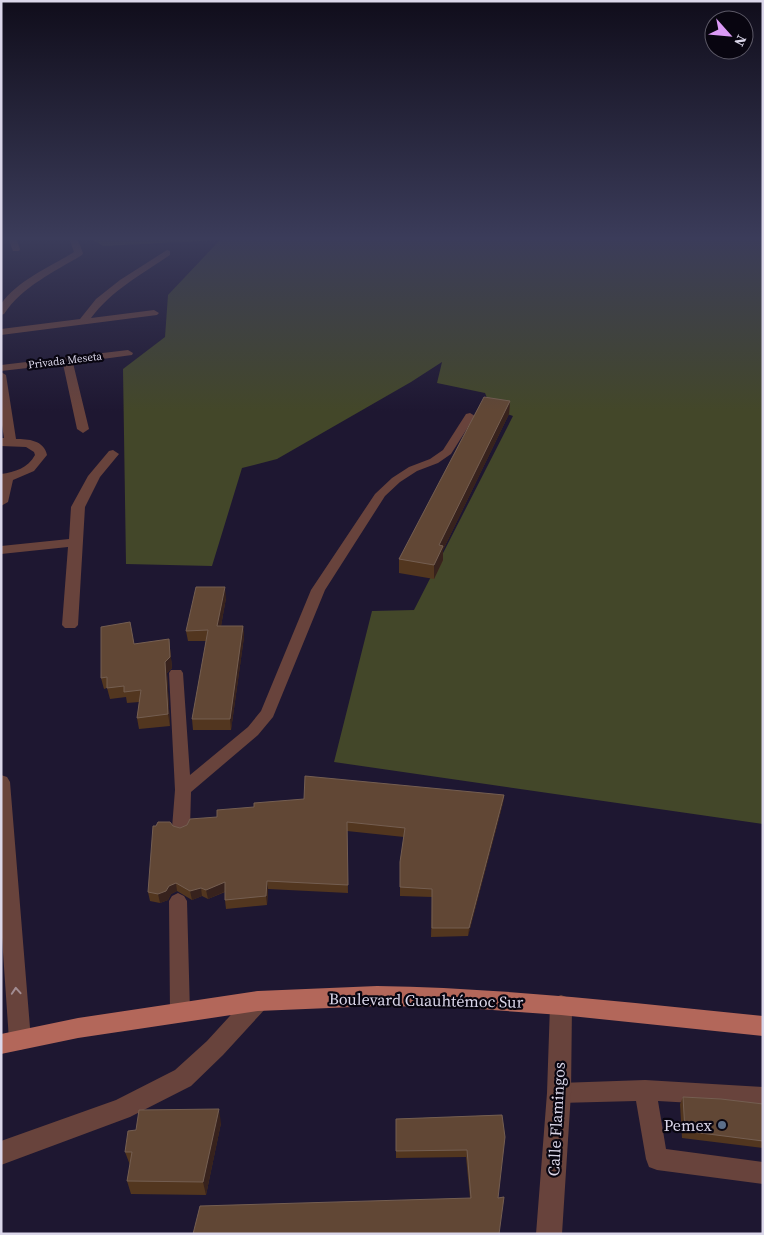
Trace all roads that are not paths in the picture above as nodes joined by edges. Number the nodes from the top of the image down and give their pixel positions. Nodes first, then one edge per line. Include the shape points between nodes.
1 (15, 296) edge
2 (106, 296) edge
3 (2, 308) edge
4 (154, 313) dead end
5 (84, 322) junction
6 (1, 332) edge
7 (128, 353) dead end
8 (67, 360) junction
9 (1, 368) edge
10 (1, 375) edge
11 (470, 416) dead end
12 (4, 422) edge
13 (83, 429) dead end
14 (6, 442) edge
15 (113, 454) dead end
16 (4, 478) edge
17 (1, 502) edge
18 (75, 542) junction
19 (1, 550) edge
20 (70, 625) dead end
21 (176, 673) dead end
22 (2, 790) edge
23 (183, 790) junction
24 (181, 828) edge
25 (178, 900) dead end
26 (258, 1001) junction
27 (561, 1004) junction
28 (180, 1013) junction
29 (763, 1026) edge
30 (10, 1042) edge
31 (645, 1090) junction
32 (559, 1093) junction
33 (763, 1097) edge
34 (1, 1152) edge
35 (763, 1173) edge
36 (549, 1234) edge

1 - 3 street
2 - 5 street
4 - 5 street
5 - 6 street
7 - 8 street, Privada Meseta
8 - 9 street, Privada Meseta
8 - 13 street
10 - 12 street
11 - 23 lane via 447,452 413,469 381,494 318,590 268,713 253,731
12 - 14 street
14 - 16 street via 29,443 40,450 41,455 27,471
15 - 18 street via 94,476 78,507
16 - 17 street
18 - 19 street
18 - 20 street
21 - 23 lane
30 -> 22 street
23 - 24 lane
25 - 28 lane
26 - 27 main road, Boulevard Cuauhtémoc Sur via 377,996
26 - 28 main road, Boulevard Cuauhtémoc Sur
26 - 34 street via 183,1078 122,1110
27 - 29 main road, Boulevard Cuauhtémoc Sur
27 - 32 street, Calle Flamingos
28 - 30 main road, Boulevard Cuauhtémoc Sur
31 - 32 lane
31 - 33 lane
31 - 35 lane via 657,1159
32 - 36 street, Calle Flamingos

